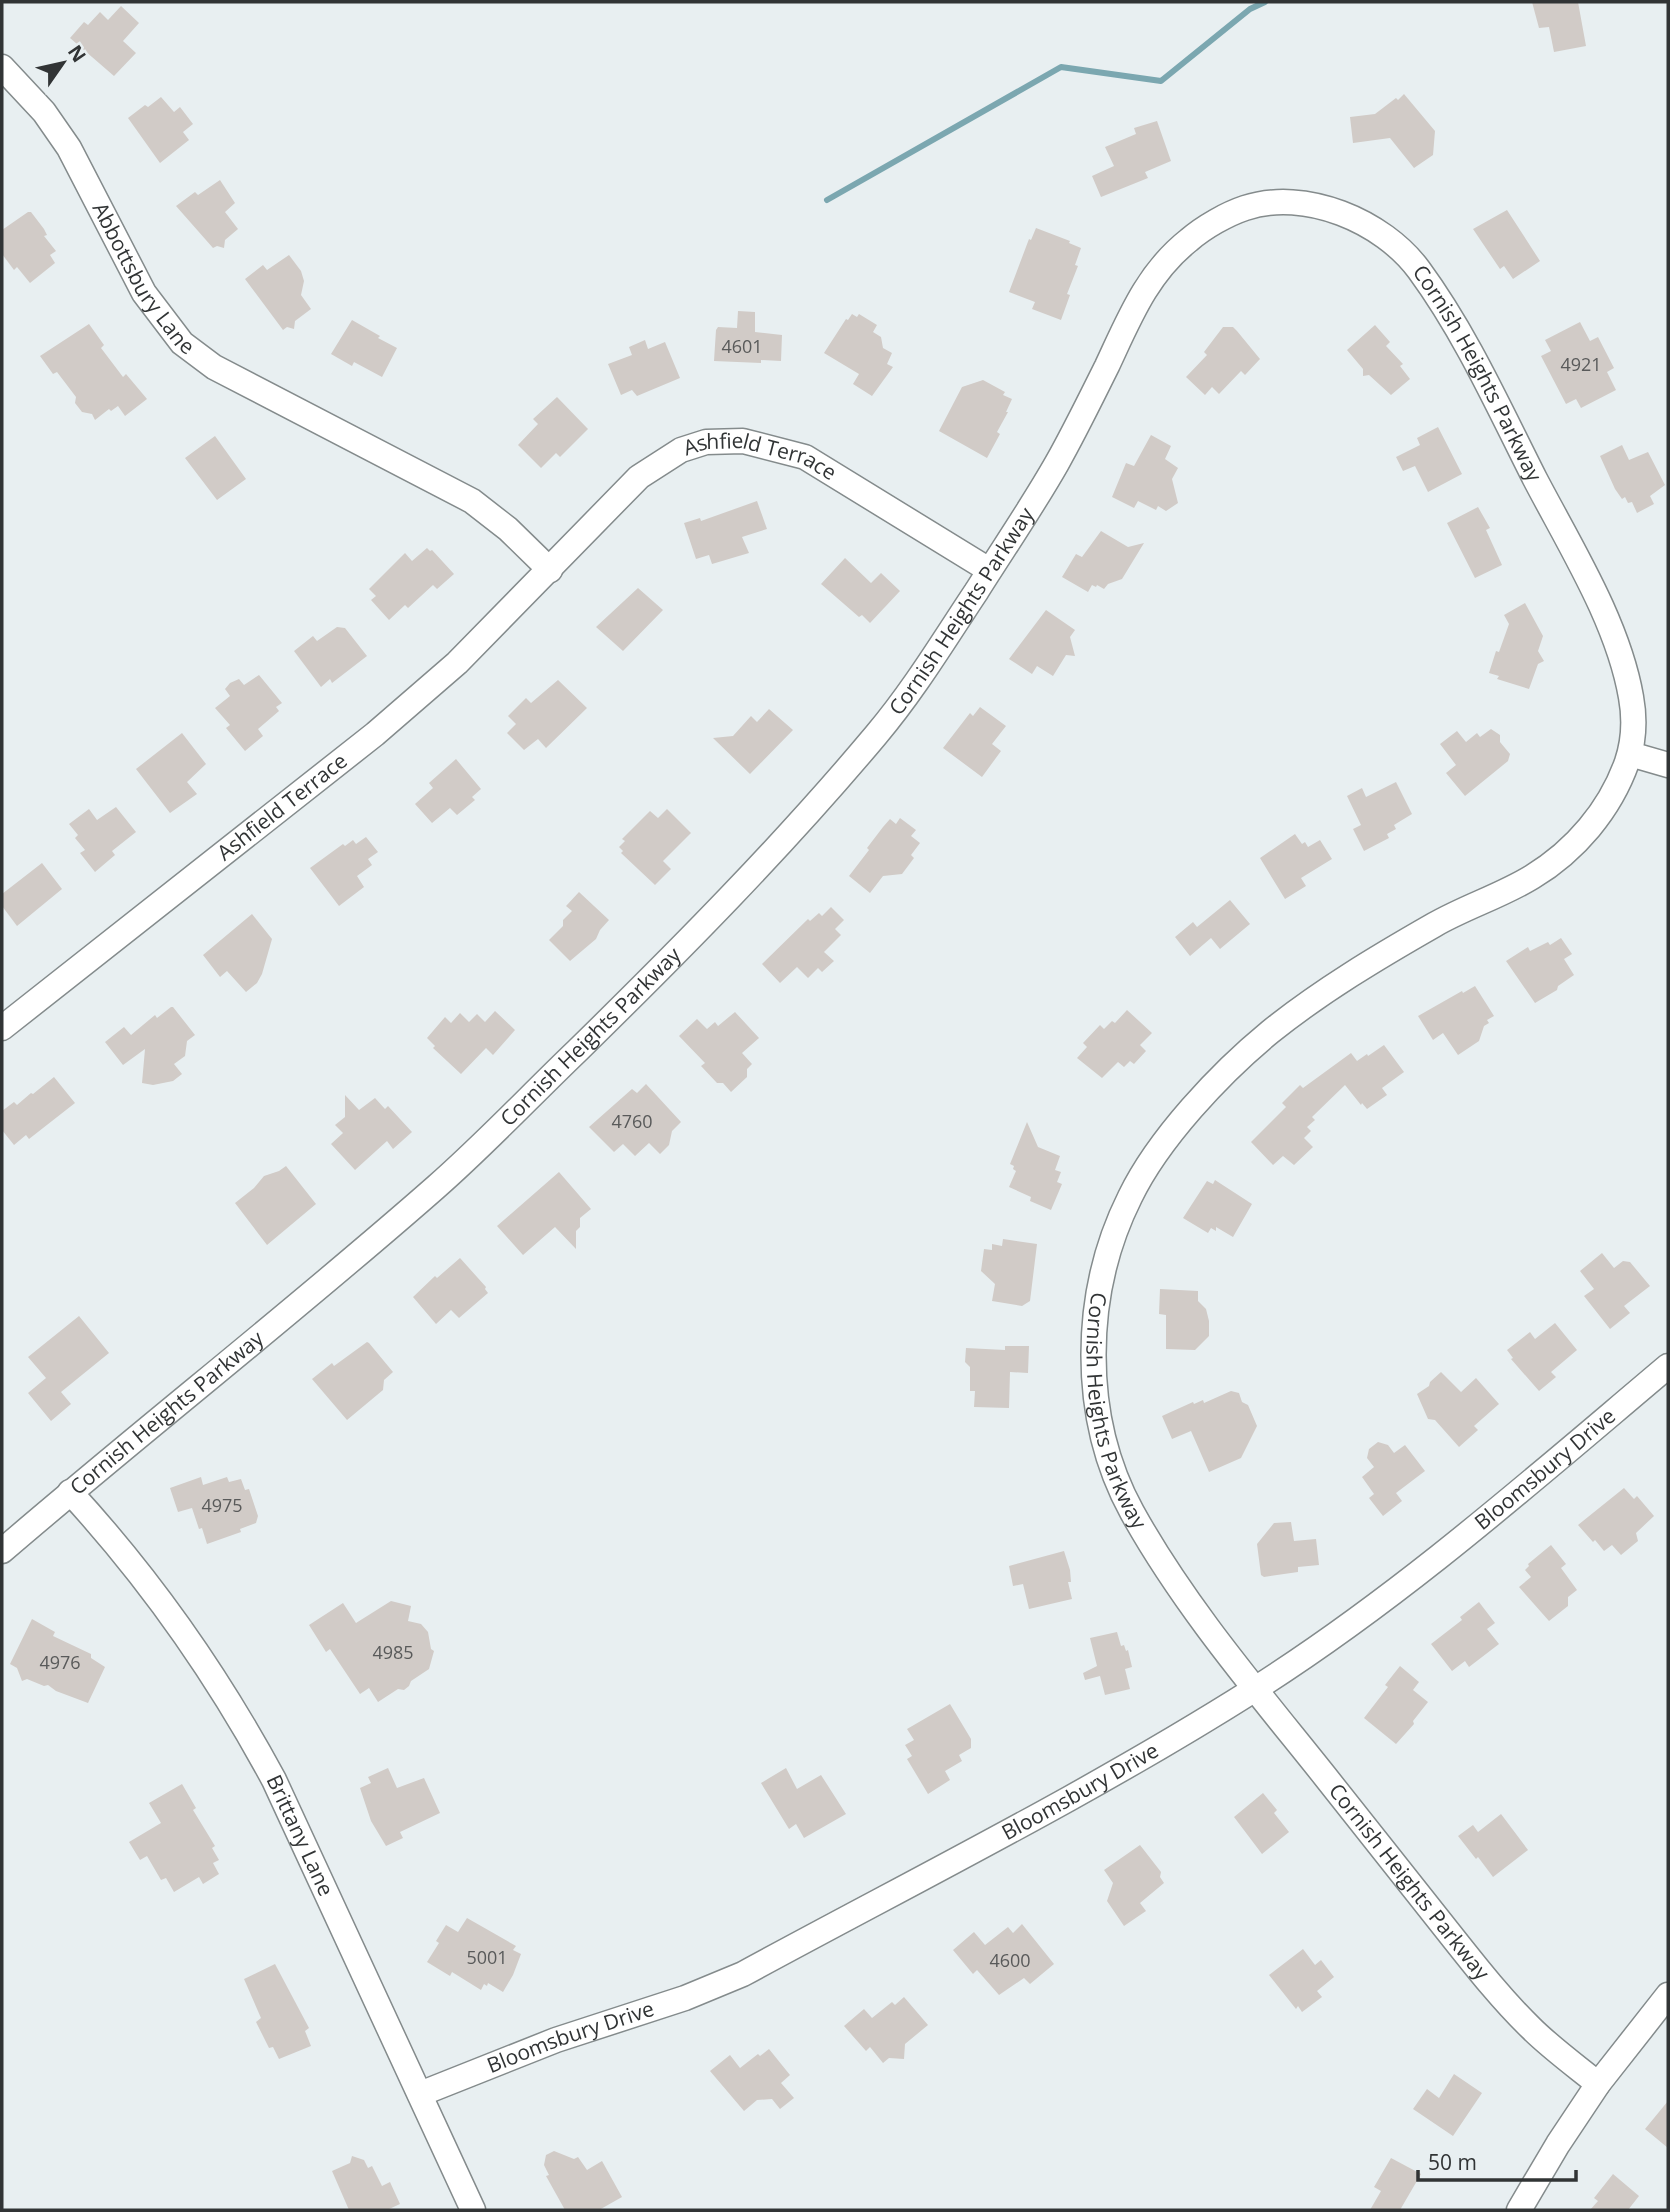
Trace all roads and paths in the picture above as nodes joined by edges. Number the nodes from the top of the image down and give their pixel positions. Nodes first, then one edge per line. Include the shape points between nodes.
1 (2, 67) edge
2 (550, 570) junction
3 (989, 570) junction
4 (1630, 754) junction
5 (1668, 765) edge
6 (2, 1028) edge
7 (1668, 1366) edge
8 (70, 1492) junction
9 (2, 1550) edge
10 (1255, 1689) junction
11 (1668, 1995) edge
12 (1598, 2084) junction
13 (420, 2094) junction
14 (473, 2210) edge
15 (1519, 2210) edge

1 - 2 street, Abbottsbury Lane via 44,112 69,148 144,293 182,343 214,367 472,501
2 - 3 street, Ashfield Terrace via 639,477 681,450 706,442 743,441 805,457
2 - 6 street, Ashfield Terrace via 457,663 375,734
3 - 4 street, Cornish Heights Parkway via 1056,464 1129,315 1160,267 1194,234 1242,208 1306,203 1367,223 1404,250 1446,307 1600,604 1631,696
3 - 8 street, Cornish Heights Parkway via 888,721 802,822 671,958 449,1176
4 - 5 street
4 - 10 street, Cornish Heights Parkway via 1597,818 1565,854 1528,880 1448,917 1339,981 1270,1032 1208,1089 1149,1163 1127,1201 1107,1255 1097,1303 1096,1406 1106,1451 1128,1506 1184,1593
7 - 10 street, Bloomsbury Drive via 1468,1534
8 - 9 street, Cornish Heights Parkway
8 - 13 street, Brittany Lane via 182,1629 245,1727
10 - 12 street, Cornish Heights Parkway via 1481,1973 1534,2032
10 - 13 street, Bloomsbury Drive via 1098,1781 743,1974
11 - 12 street
12 - 15 street
13 - 14 street, Brittany Lane

